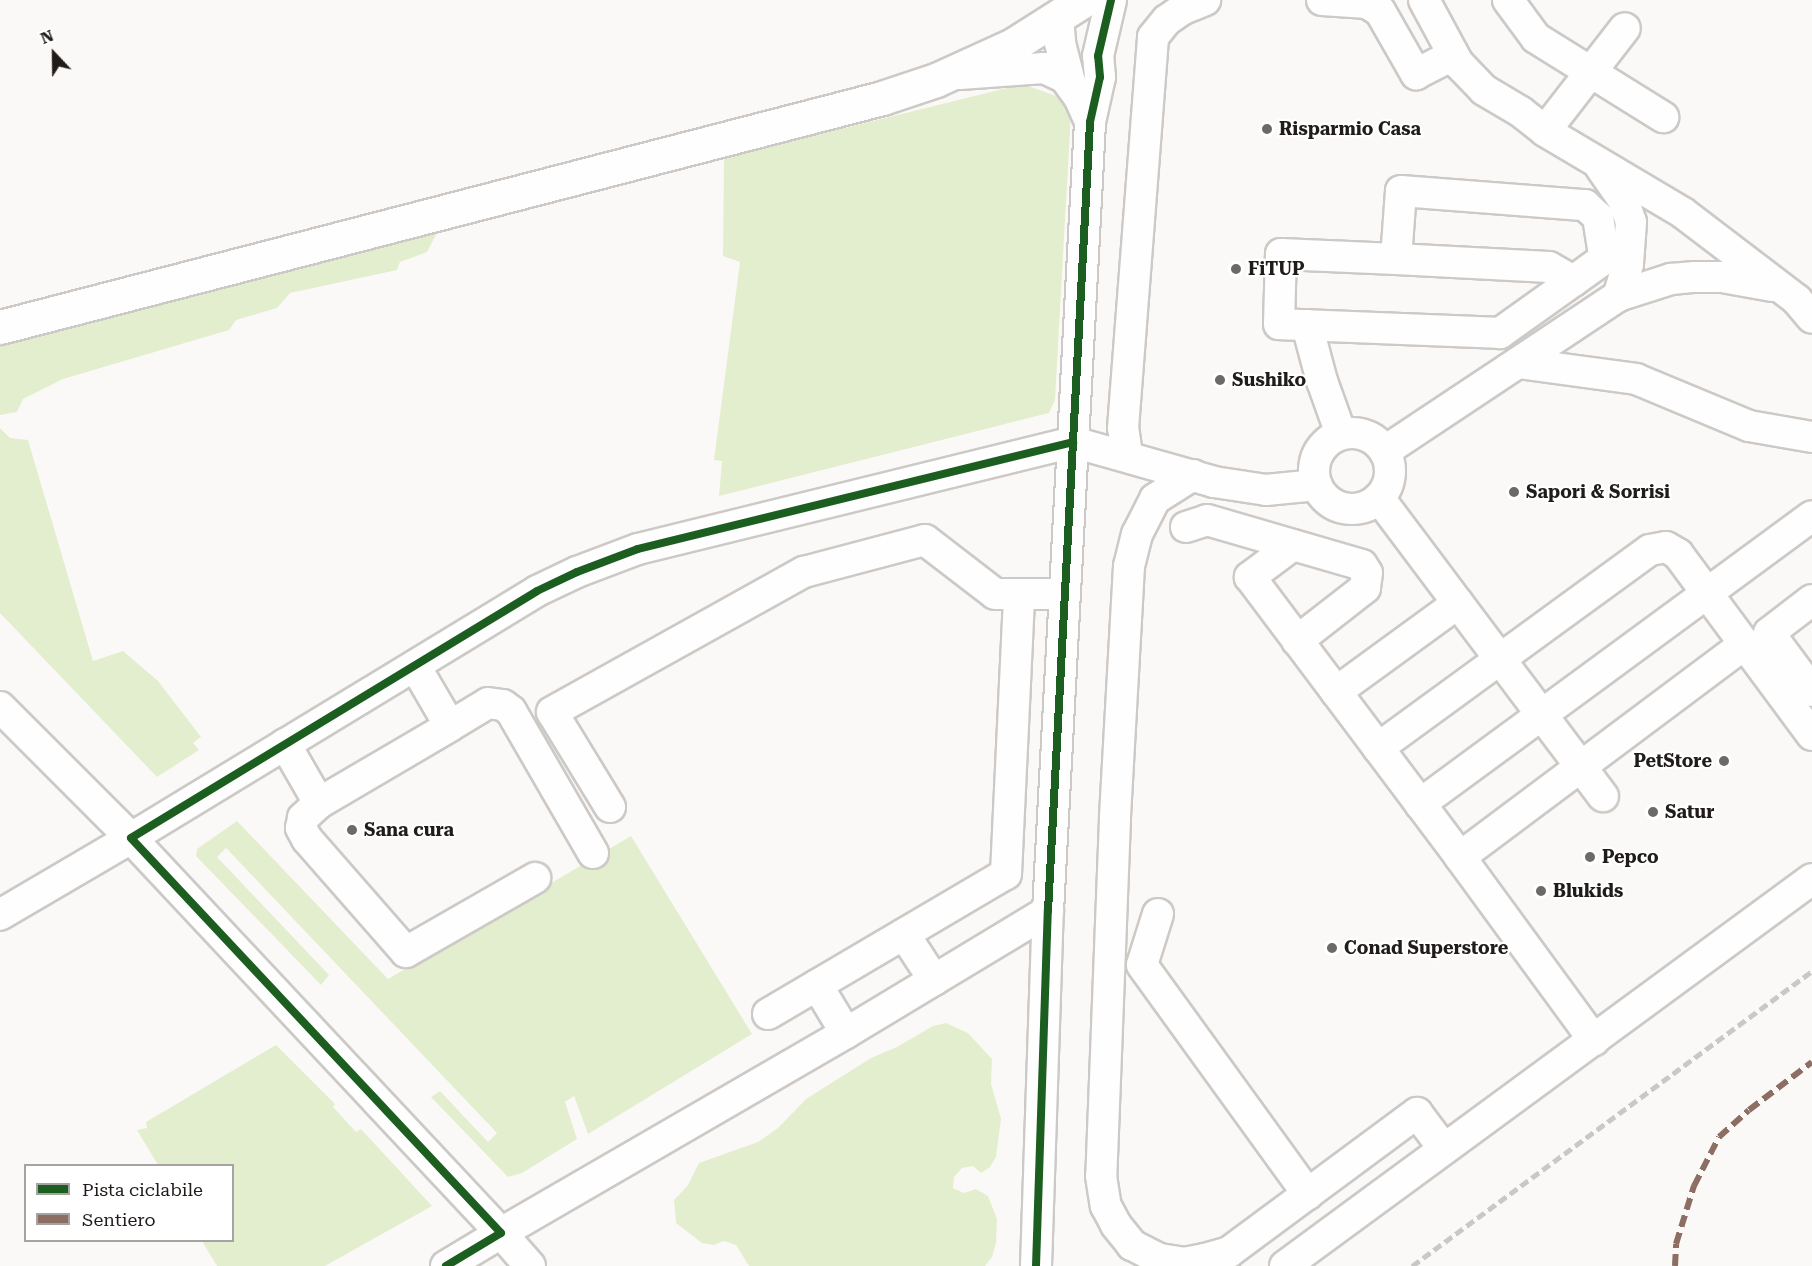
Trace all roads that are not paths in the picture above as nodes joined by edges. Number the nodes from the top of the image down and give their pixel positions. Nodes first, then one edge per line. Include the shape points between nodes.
1 (1111, 0) edge
2 (1205, 0) edge
3 (1322, 0) edge
4 (1424, 0) edge
5 (1508, 0) edge
6 (1071, 9) edge
7 (1625, 28) dead end
8 (1453, 55) junction
9 (1098, 56) junction
10 (1590, 74) junction
11 (945, 76) junction
12 (1071, 86) junction
13 (1663, 117) dead end
14 (1090, 122) junction
15 (1545, 131) junction
16 (1593, 157) junction
17 (1396, 260) junction
18 (1573, 281) junction
19 (1778, 287) junction
20 (1618, 296) junction
21 (1812, 318) edge
22 (1307, 325) junction
23 (0, 327) edge
24 (1518, 363) junction
25 (1341, 434) junction
26 (1812, 437) edge
27 (1073, 442) junction
28 (1385, 452) junction
29 (1127, 455) junction
30 (1193, 476) junction
31 (1317, 485) junction
32 (1379, 498) junction
33 (1812, 516) edge
34 (1186, 527) dead end
35 (1293, 545) junction
36 (1019, 594) junction
37 (1064, 594) junction
38 (1707, 594) junction
39 (1812, 600) edge
40 (1458, 603) junction
41 (1298, 641) junction
42 (1744, 644) junction
43 (1501, 661) junction
44 (415, 666) junction
45 (1336, 692) junction
46 (1806, 692) edge
47 (0, 707) edge
48 (1542, 716) junction
49 (450, 726) junction
50 (1812, 735) edge
51 (285, 744) junction
52 (1378, 748) junction
53 (1580, 766) junction
54 (1603, 796) dead end
55 (319, 803) junction
56 (1420, 804) junction
57 (610, 807) dead end
58 (131, 838) junction
59 (593, 853) dead end
60 (1460, 857) junction
61 (535, 878) dead end
62 (1812, 879) edge
63 (1048, 911) junction
64 (1158, 914) dead end
65 (0, 915) edge
66 (904, 934) junction
67 (934, 980) junction
68 (817, 986) junction
69 (768, 1014) dead end
70 (846, 1033) junction
71 (1594, 1040) junction
72 (1444, 1149) junction
73 (1308, 1194) junction
74 (501, 1233) junction
75 (446, 1266) edge
76 (530, 1266) edge
77 (1036, 1266) edge
78 (1285, 1266) edge

1 - 9 street
2 - 29 street via 1167,20 1153,37 1123,428
3 - 8 street via 1367,3 1380,11 1416,74
4 - 8 street
5 - 10 street via 1536,38
6 - 9 street
6 - 11 main road via 1013,45
6 - 12 street via 1060,43
7 - 10 street
8 - 15 street via 1484,90
9 - 14 street via 1100,77
10 - 13 street
10 - 15 street
11 - 12 street via 1044,68 1065,78
11 - 23 main road via 882,98
12 - 14 street
14 - 27 street
15 - 16 street
16 - 19 street via 1683,213
16 - 20 street via 1623,199 1631,222 1628,264
17 - 18 street via 1549,267
17 - 18 street via 1401,191 1585,205 1598,217 1604,253 1601,261
17 - 22 street via 1281,254 1279,324
18 - 22 street via 1500,333
19 - 20 street via 1722,277 1695,277 1671,279
19 - 21 street via 1797,300
20 - 24 street
22 - 25 street
24 - 26 street via 1636,379 1749,426
24 - 28 street
25 - 28 street via 1366,436
25 - 31 street via 1321,449 1314,473
27 - 29 street
27 - 37 street
27 - 44 street via 638,549 537,591
28 - 32 street via 1390,476
29 - 30 street
30 - 31 street via 1266,490
30 - 73 street via 1155,499 1137,534 1129,566 1101,1176 1106,1206 1132,1245 1160,1258 1184,1263 1229,1252
31 - 32 street via 1323,496 1344,508 1357,509
32 - 40 street
33 - 38 street
34 - 35 street via 1207,520
35 - 41 street via 1250,577
35 - 41 street via 1362,565 1368,580 1365,588
36 - 37 street
36 - 57 street via 996,594 925,540 804,572 552,712
36 - 66 street via 1006,874
37 - 63 street
38 - 42 street
38 - 43 street via 1678,554 1666,547 1650,550
38 - 48 street
39 - 46 street via 1769,633
40 - 43 street
40 - 45 street
41 - 45 street
42 - 46 street
42 - 53 street
43 - 48 street
43 - 52 street
44 - 49 street
44 - 51 street
45 - 52 street
46 - 50 street
47 - 58 street
48 - 53 street
48 - 56 street
49 - 55 street
49 - 59 street via 488,703 503,705 511,711
51 - 55 street
51 - 58 street
52 - 56 street
53 - 54 street
53 - 60 street
55 - 61 street via 303,818 301,828 307,839 406,952
56 - 60 street
58 - 65 street
58 - 74 street
60 - 71 street
62 - 71 street
63 - 67 street
63 - 77 street
64 - 73 street via 1142,965
66 - 67 street
66 - 68 street
67 - 70 street
68 - 69 street
68 - 70 street
70 - 74 street
71 - 72 street
72 - 73 street via 1417,1113
72 - 78 street
74 - 75 street
74 - 76 street

